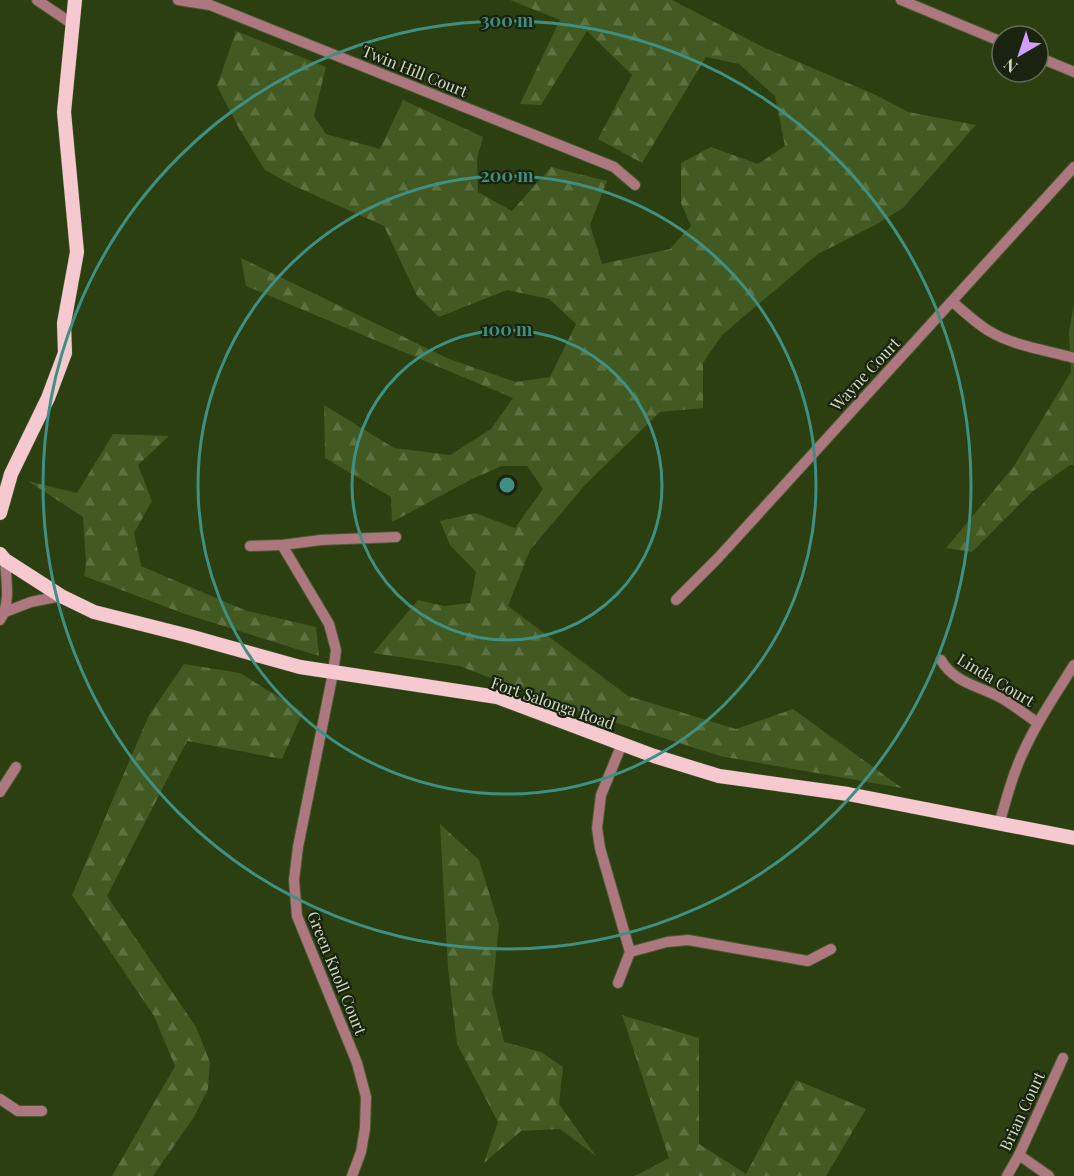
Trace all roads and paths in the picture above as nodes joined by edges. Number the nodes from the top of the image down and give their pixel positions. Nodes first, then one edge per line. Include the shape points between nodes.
1 (37, 0) edge
2 (75, 0) edge
3 (178, 0) edge
4 (901, 0) edge
5 (74, 25) junction
6 (990, 37) edge
7 (1050, 62) edge
8 (1074, 72) edge
9 (1074, 167) edge
10 (635, 185) dead end
11 (953, 302) junction
12 (1074, 358) edge
13 (0, 513) edge
14 (396, 537) dead end
15 (282, 545) junction
16 (250, 546) dead end
17 (3, 557) edge
18 (61, 596) junction
19 (676, 600) dead end
20 (3, 616) edge
21 (940, 660) dead end
22 (1074, 665) edge
23 (333, 673) junction
24 (1038, 723) junction
25 (622, 744) junction
26 (16, 767) dead end
27 (0, 792) edge
28 (999, 824) junction
29 (1074, 838) edge
30 (831, 949) dead end
31 (630, 952) junction
32 (618, 983) dead end
33 (1063, 1058) dead end
34 (0, 1099) edge
35 (42, 1111) dead end
36 (1019, 1155) junction
37 (352, 1176) edge
38 (1007, 1176) edge
39 (1049, 1176) edge

1 - 5 street
2 - 5 main road
3 - 10 street, Twin Hill Court via 210,5 614,167
4 - 6 street
5 - 13 main road via 64,112 77,252 64,322 65,353 11,474
7 - 8 street
9 - 11 street, Wayne Court
11 - 12 street via 991,332
11 - 19 street, Wayne Court
14 - 15 street
15 - 16 street
15 - 23 street, Green Knoll Court via 329,624 336,650
17 - 18 main road, Fort Salonga Road
17 - 20 street via 7,589
18 - 20 street via 31,602
18 - 23 main road, Fort Salonga Road via 93,612
21 - 24 street, Linda Court via 948,671 1001,698
22 - 24 street
23 - 25 main road, Fort Salonga Road via 497,698
23 - 37 street, Green Knoll Court via 294,880 297,916 357,1063 366,1097 361,1152
24 - 28 street via 1013,777
25 - 28 main road, Fort Salonga Road via 718,776 848,794
25 - 31 street via 601,795 597,828
26 - 27 street
28 - 29 main road, Fort Salonga Road
30 - 31 street via 808,961 688,940
31 - 32 street
33 - 36 street, Brian Court
34 - 35 street via 18,1111
36 - 38 street, Brian Court
36 - 39 street

